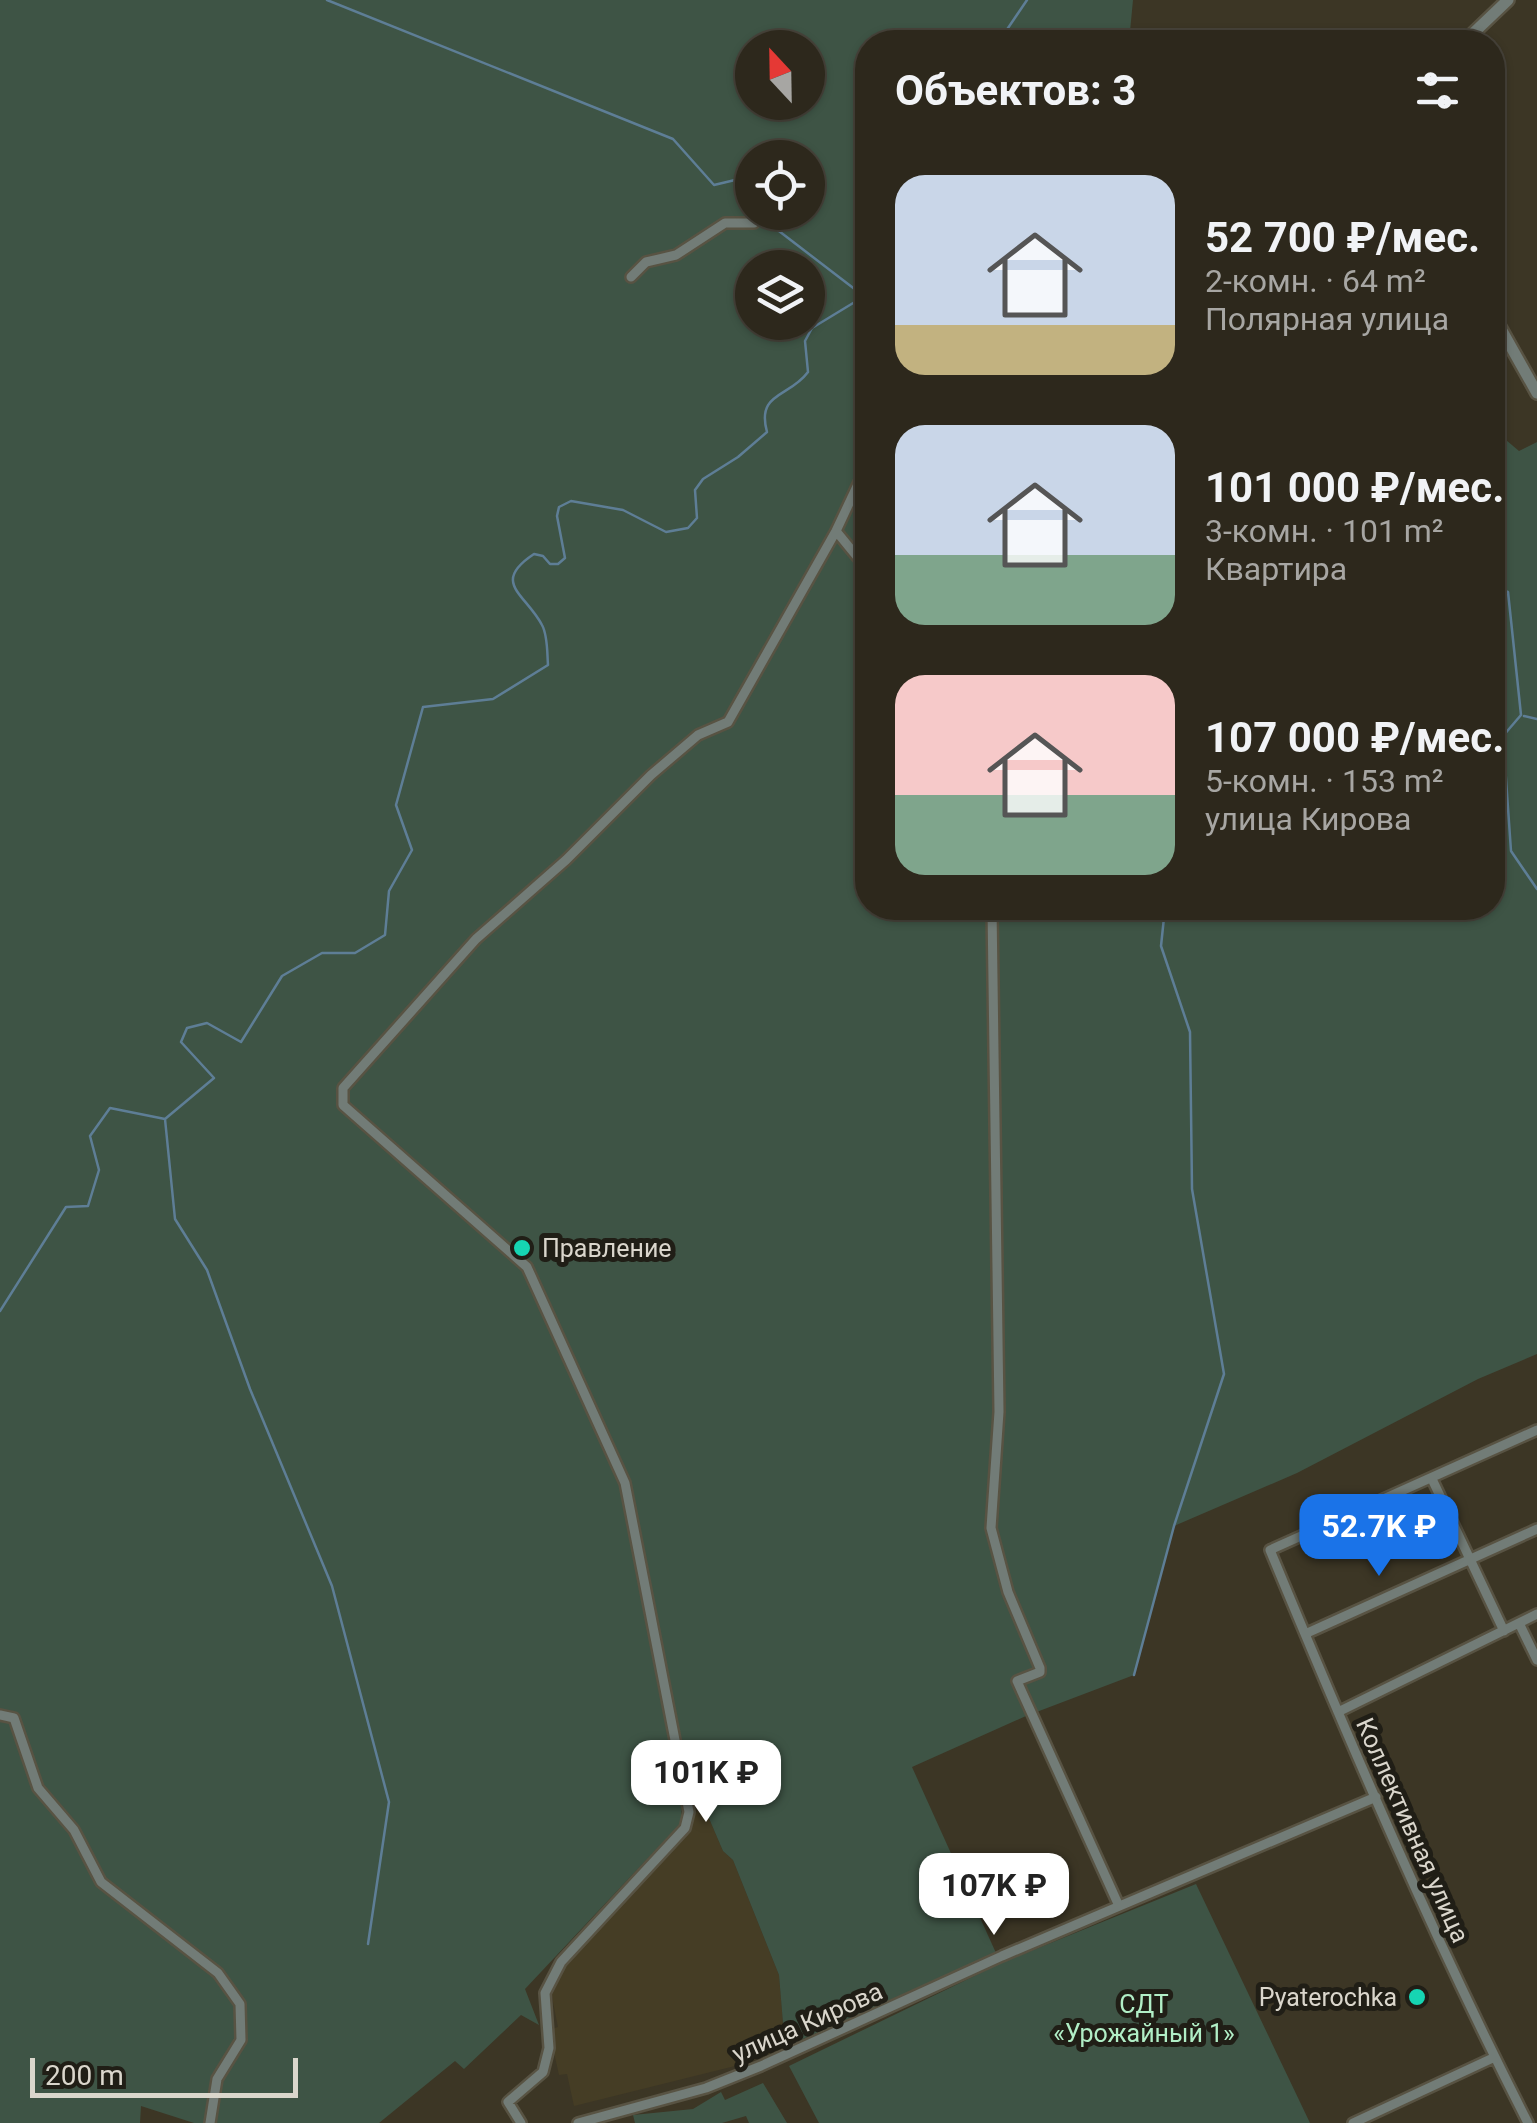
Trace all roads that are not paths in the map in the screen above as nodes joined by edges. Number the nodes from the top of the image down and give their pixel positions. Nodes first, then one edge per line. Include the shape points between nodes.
1 (1508, 0) edge
2 (1477, 30) edge
3 (735, 223) edge
4 (631, 277) dead end
5 (1505, 336) edge
6 (1537, 394) edge
7 (855, 491) edge
8 (836, 531) junction
9 (855, 554) edge
10 (992, 920) edge
11 (1537, 1430) edge
12 (1432, 1479) junction
13 (1537, 1529) edge
14 (1470, 1559) junction
15 (1537, 1614) edge
16 (1519, 1623) junction
17 (1504, 1631) junction
18 (1305, 1634) junction
19 (1537, 1660) edge
20 (1338, 1712) junction
21 (0, 1714) edge
22 (1376, 1796) junction
23 (1119, 1906) junction
24 (1495, 2057) junction
25 (627, 2118) edge
26 (210, 2123) edge
27 (521, 2123) edge
28 (578, 2123) edge
29 (1353, 2123) edge
30 (1528, 2123) edge

1 - 2 street
3 - 4 street via 646,262
5 - 6 street
7 - 8 street
8 - 9 street
8 - 27 street via 728,722 698,735 651,775 476,939 343,1088 343,1105 527,1267 625,1483 689,1812 685,1828 561,1962 545,1993 549,2048 543,2072 508,2102
10 - 23 street via 998,1412 992,1528 1008,1592 1040,1668 1017,1681
11 - 12 street
12 - 14 street
12 - 18 street, Коллективная улица via 1270,1550
13 - 14 street
14 - 17 street
14 - 18 street
15 - 16 street
16 - 17 street
16 - 19 street
17 - 20 street
18 - 20 street, Коллективная улица
20 - 22 street, Коллективная улица
21 - 26 street via 14,1718 38,1788 74,1830 102,1882 218,1972 240,2004 240,2040 217,2079
22 - 23 street, улица Кирова
22 - 24 street, Коллективная улица
23 - 25 street, улица Кирова via 772,2062
24 - 29 street
24 - 30 street, Коллективная улица
25 - 28 street, улица Кирова

